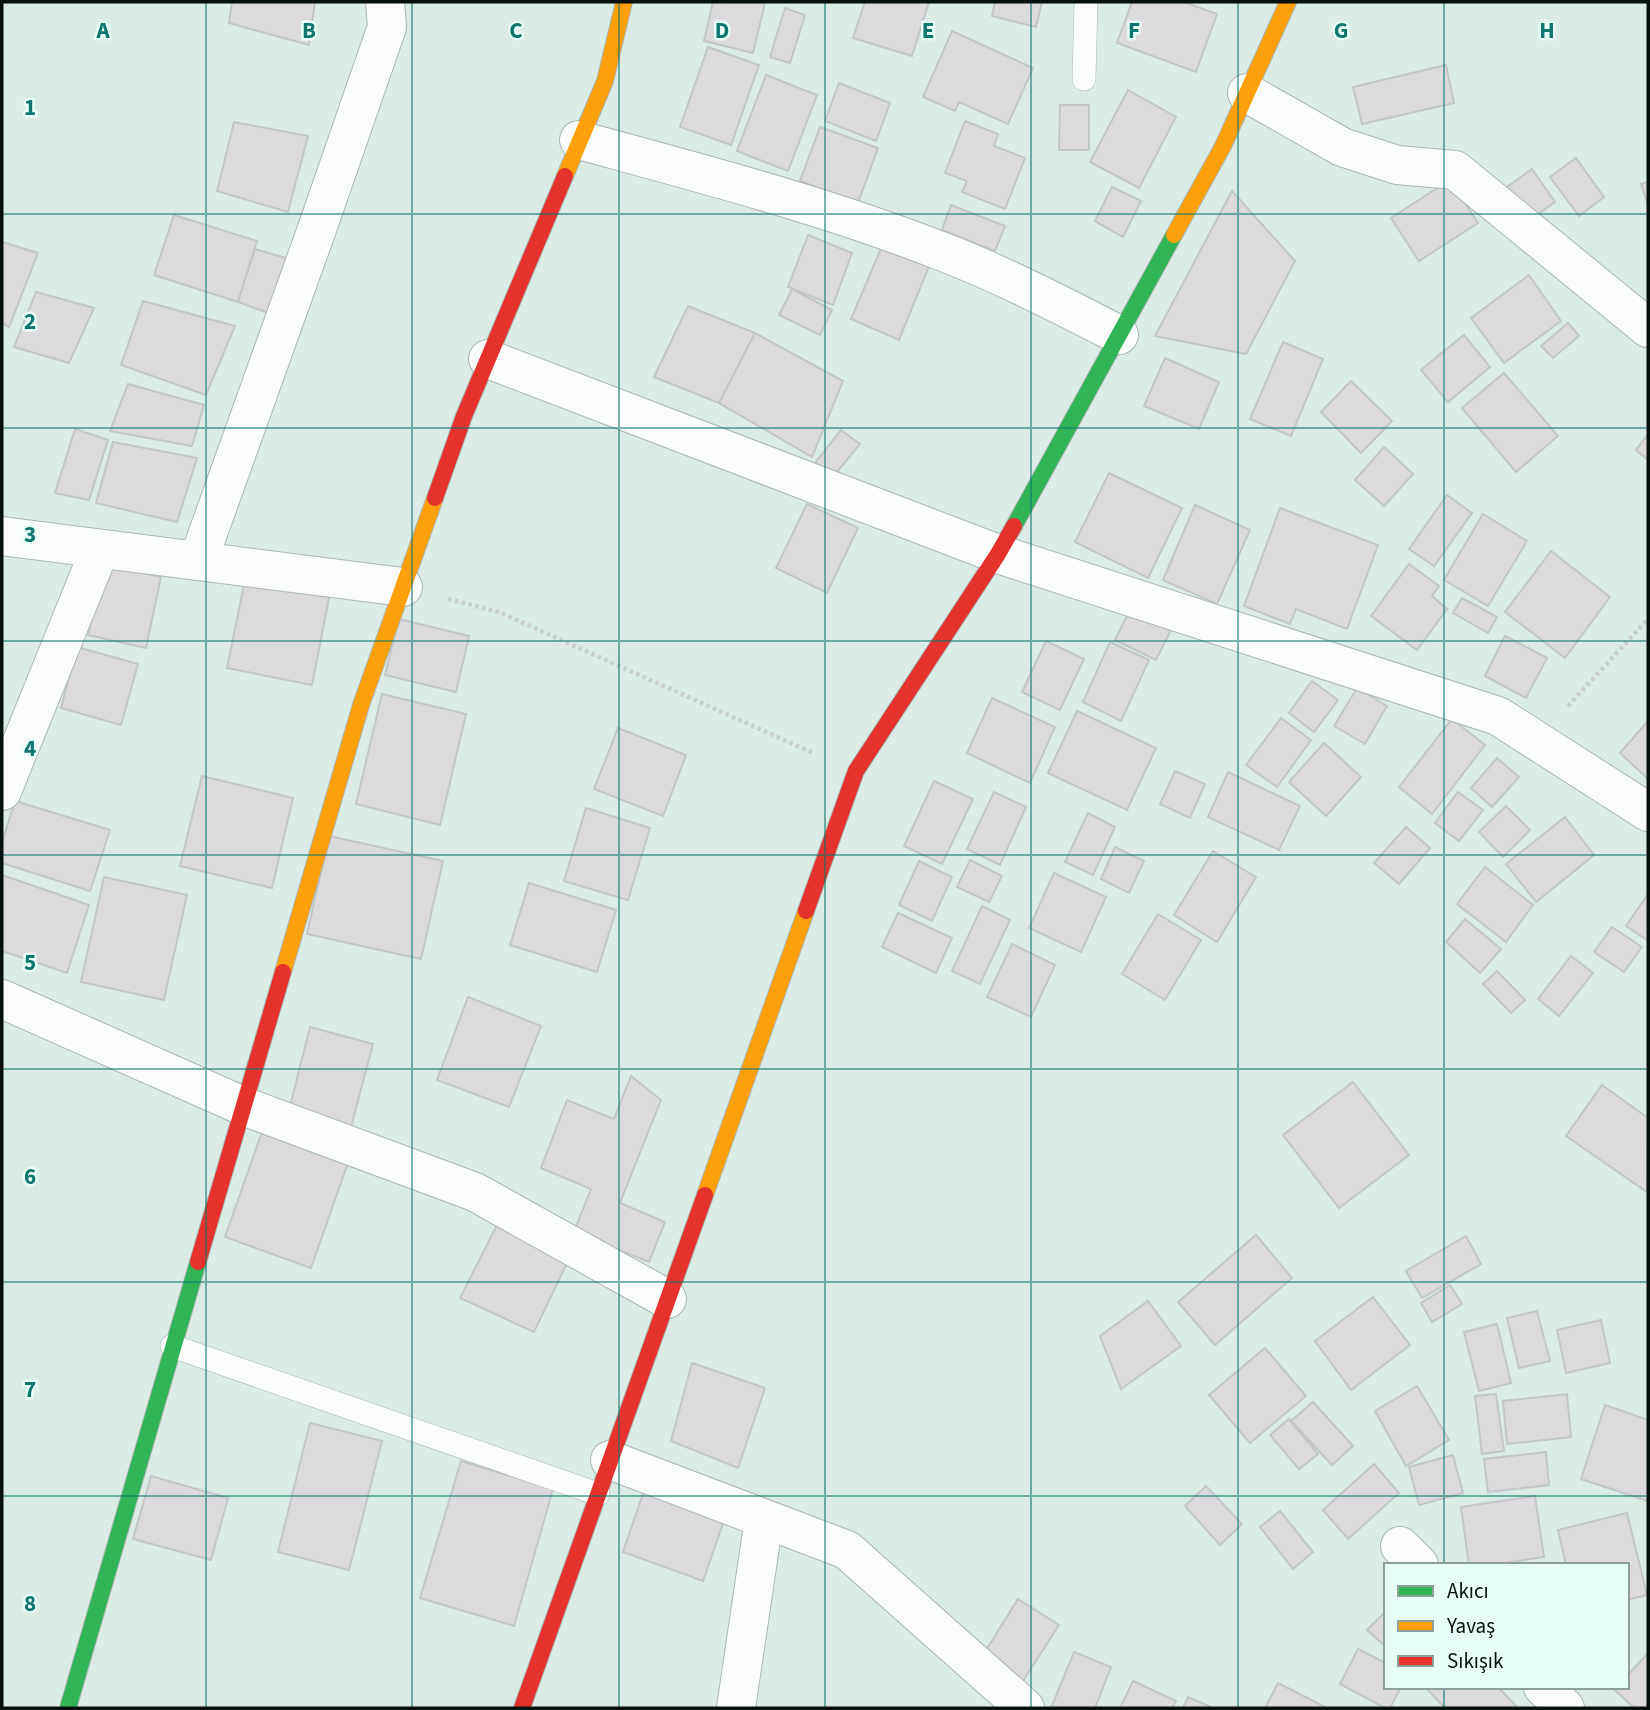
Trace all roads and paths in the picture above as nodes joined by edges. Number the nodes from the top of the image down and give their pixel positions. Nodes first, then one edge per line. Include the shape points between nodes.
1 (385, 2) edge
2 (624, 2) edge
3 (1086, 2) edge
4 (1288, 2) edge
5 (1084, 79) dead end
6 (1247, 93) junction
7 (579, 140) junction
8 (1648, 328) edge
9 (1119, 334) junction
10 (488, 359) junction
11 (2, 537) edge
12 (100, 549) junction
13 (998, 554) junction
14 (198, 561) junction
15 (403, 587) junction
16 (1648, 619) edge
17 (1537, 740) junction
18 (856, 771) junction
19 (2, 791) edge
20 (1648, 812) edge
21 (2, 999) edge
22 (243, 1105) junction
23 (667, 1299) junction
24 (172, 1346) junction
25 (604, 1477) junction
26 (764, 1519) junction
27 (1546, 1689) edge
28 (68, 1708) edge
29 (522, 1708) edge
30 (736, 1708) edge
31 (1025, 1708) edge
32 (1565, 1708) edge

1 - 14 street via 387,27
2 - 7 street via 605,81
3 - 5 lane
4 - 6 street
6 - 8 street via 1342,147 1396,165 1455,170
6 - 9 street via 1223,146
7 - 9 street via 875,226 1035,291
7 - 10 street
9 - 13 street
10 - 13 street
10 - 15 street
11 - 12 street
12 - 14 street
12 - 19 street
13 - 17 street via 1498,716
13 - 18 street
14 - 15 street
15 - 18 path via 499,612
15 - 22 street via 361,705
16 - 17 path
17 - 20 street
18 - 23 street
21 - 22 street
22 - 23 street via 475,1192
22 - 24 street
23 - 25 street
24 - 25 lane
24 - 28 street
25 - 26 street
25 - 29 street
26 - 30 street
26 - 31 street via 846,1550
27 - 32 street

